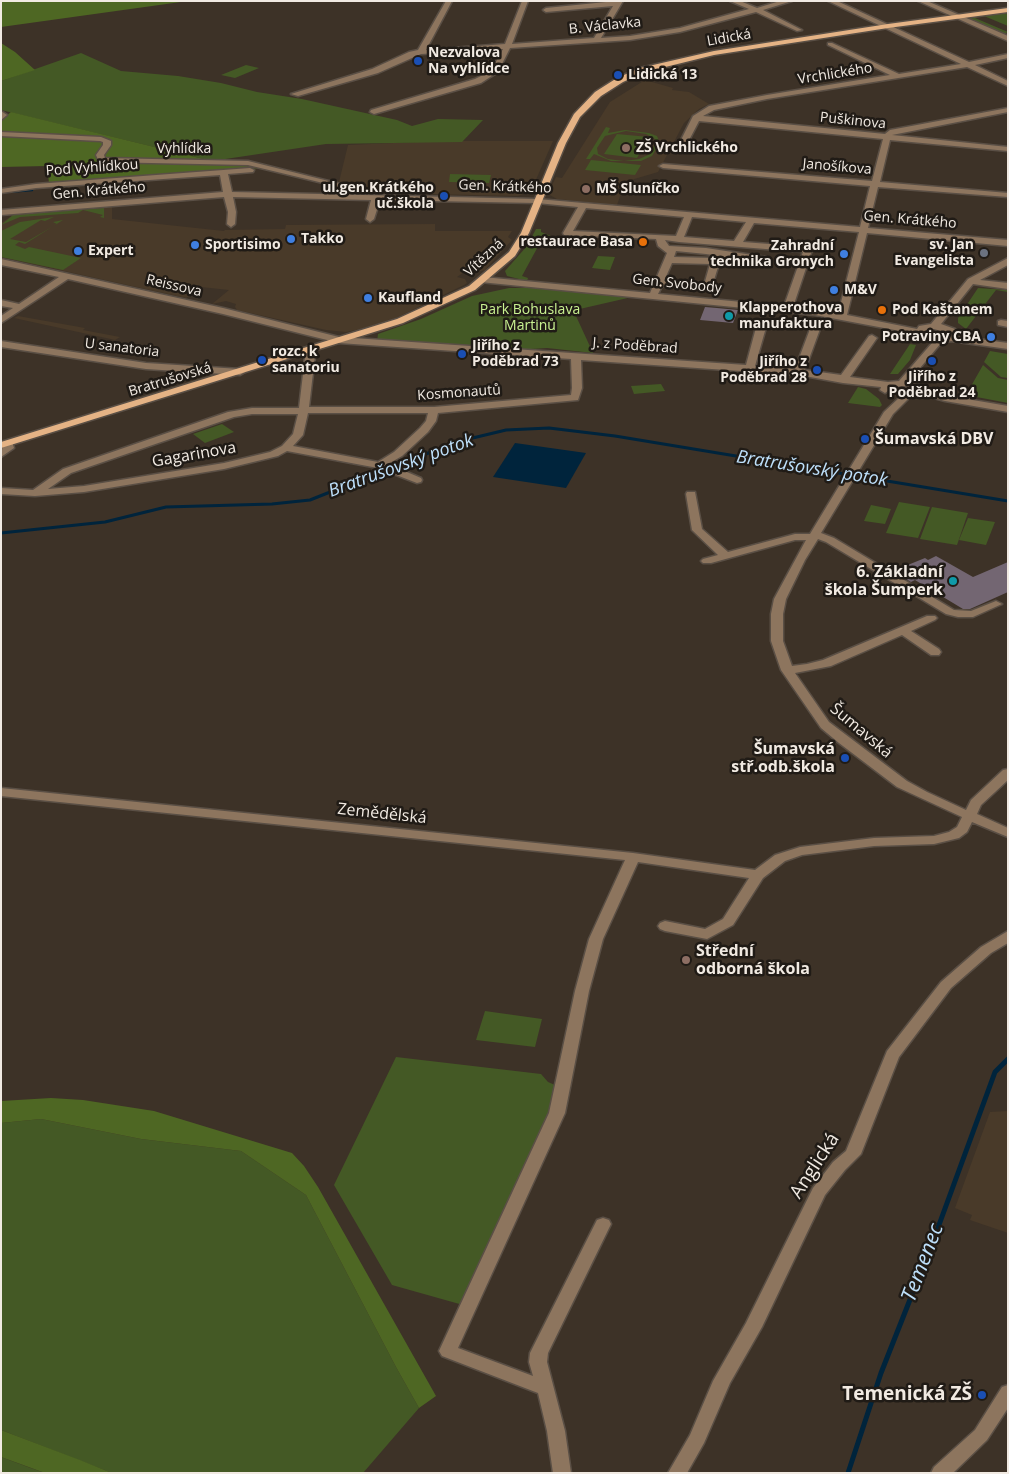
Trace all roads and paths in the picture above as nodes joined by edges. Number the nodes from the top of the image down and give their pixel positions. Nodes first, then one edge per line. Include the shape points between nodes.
1 (449, 1) edge
2 (525, 1) edge
3 (733, 1) edge
4 (788, 1) edge
5 (831, 1) edge
6 (921, 1) edge
7 (620, 3) edge
8 (546, 10) dead end
9 (757, 10) junction
10 (1008, 10) edge
11 (956, 16) junction
12 (888, 26) junction
13 (798, 30) dead end
14 (1008, 39) edge
15 (596, 41) junction
16 (830, 44) dead end
17 (507, 47) junction
18 (421, 52) junction
19 (440, 52) junction
20 (1008, 56) edge
21 (407, 57) junction
22 (968, 65) junction
23 (898, 76) junction
24 (1008, 84) edge
25 (295, 94) dead end
26 (1008, 110) edge
27 (374, 112) dead end
28 (1, 113) edge
29 (1, 118) edge
30 (696, 118) junction
31 (1, 134) edge
32 (887, 137) junction
33 (684, 142) dead end
34 (1008, 149) edge
35 (663, 166) dead end
36 (276, 168) junction
37 (223, 172) junction
38 (875, 184) junction
39 (1, 191) edge
40 (229, 194) junction
41 (1008, 195) edge
42 (376, 198) junction
43 (390, 198) junction
44 (537, 201) junction
45 (584, 204) junction
46 (1, 214) edge
47 (688, 214) junction
48 (370, 219) dead end
49 (751, 220) junction
50 (231, 224) dead end
51 (864, 229) junction
52 (660, 237) junction
53 (679, 239) junction
54 (725, 243) junction
55 (1008, 243) edge
56 (737, 244) junction
57 (666, 248) junction
58 (716, 258) junction
59 (670, 260) junction
60 (766, 260) dead end
61 (1008, 261) edge
62 (1, 262) edge
63 (67, 276) junction
64 (483, 280) junction
65 (971, 281) junction
66 (660, 283) junction
67 (1008, 286) edge
68 (653, 296) junction
69 (1, 303) edge
70 (20, 307) junction
71 (788, 309) junction
72 (842, 316) junction
73 (1, 320) edge
74 (762, 324) dead end
75 (939, 326) junction
76 (816, 329) dead end
77 (921, 330) junction
78 (952, 336) junction
79 (872, 338) dead end
80 (928, 339) junction
81 (339, 340) junction
82 (938, 340) junction
83 (1, 344) edge
84 (1008, 346) edge
85 (305, 352) junction
86 (576, 356) junction
87 (920, 362) junction
88 (750, 368) junction
89 (240, 372) junction
90 (799, 372) junction
91 (843, 380) junction
92 (912, 389) junction
93 (888, 390) junction
94 (903, 398) junction
95 (303, 410) junction
96 (434, 410) junction
97 (1008, 410) edge
98 (889, 412) junction
99 (5, 444) edge
100 (286, 448) junction
101 (1, 454) edge
102 (387, 467) junction
103 (417, 480) dead end
104 (1, 491) edge
105 (35, 493) junction
106 (690, 494) dead end
107 (815, 536) junction
108 (726, 556) junction
109 (707, 562) dead end
110 (996, 604) dead end
111 (931, 618) dead end
112 (904, 631) junction
113 (935, 652) dead end
114 (787, 670) junction
115 (1008, 773) edge
116 (1, 792) edge
117 (968, 815) junction
118 (1008, 833) edge
119 (633, 857) junction
120 (758, 875) junction
121 (664, 926) dead end
122 (1008, 936) edge
123 (603, 1224) dead end
124 (546, 1388) junction
125 (1008, 1392) edge
126 (562, 1473) edge
127 (677, 1473) edge
128 (940, 1473) edge

1 - 18 street
2 - 17 street
3 - 9 street
4 - 9 street, B. Václavka
5 - 12 street
6 - 11 street
7 - 8 street
7 - 15 street
9 - 13 street
9 - 15 street, B. Václavka via 680,30
10 - 11 main road, Lidická
11 - 12 main road, Lidická
11 - 14 street
12 - 22 street
12 - 44 main road, Lidická via 714,53 658,66 620,80 598,94 577,116
15 - 17 street, B. Václavka
16 - 23 street
17 - 19 street, B. Václavka
17 - 27 street via 495,70 478,81
18 - 19 street, B. Václavka
18 - 21 street, B. Václavka
19 - 21 street via 424,59
20 - 22 street, Vrchlického
21 - 25 street, B. Václavka via 375,71
22 - 23 street, Vrchlického
22 - 24 street
23 - 30 street, Vrchlického via 729,104 712,108
26 - 32 street via 890,132
28 - 29 street
30 - 32 street, Puškinova
30 - 33 street
31 - 36 street, Vyhlídka via 101,139 107,141 100,155 102,160 114,162 230,162
32 - 34 street, Puškinova
32 - 38 street
35 - 38 street, Janošíkova
36 - 37 street, Pod Vyhlídkou
36 - 43 street, Vyhlídka
37 - 39 street, Pod Vyhlídkou
37 - 40 street
38 - 41 street, Janošíkova
38 - 51 street
40 - 42 street, Gen. Krátkého
40 - 46 street, Gen. Krátkého
40 - 50 street
42 - 43 street, Gen. Krátkého
42 - 48 street
43 - 44 street, Gen. Krátkého
44 - 45 street, Gen. Krátkého
44 - 64 main road, Vítězná via 525,233 512,254
45 - 47 street, Gen. Krátkého
45 - 52 street via 567,233
47 - 49 street, Gen. Krátkého
47 - 53 street
49 - 51 street, Gen. Krátkého
49 - 56 street
51 - 55 street, Gen. Krátkého
51 - 72 street
52 - 53 street
52 - 57 street
53 - 54 street
54 - 56 street
54 - 58 street
56 - 71 street via 808,250
57 - 58 street via 706,251
57 - 59 street via 672,252
58 - 59 street
58 - 60 street
58 - 66 street via 708,288
59 - 66 street
61 - 65 street
62 - 63 street, Reissova
63 - 70 street
63 - 81 street, Reissova
64 - 68 street, Gen. Svobody
64 - 81 main road, Vítězná via 408,318
65 - 67 street
65 - 75 street
66 - 68 street
68 - 71 street, Gen. Svobody
69 - 70 street
70 - 73 street
71 - 72 street, Gen. Svobody
72 - 77 street, Gen. Svobody
74 - 88 street
75 - 77 street, Gen. Svobody
75 - 78 street
76 - 90 street
77 - 80 street, Gen. Svobody
78 - 82 street
78 - 84 street
79 - 91 street
80 - 82 street
80 - 87 street
81 - 85 main road, Bratrušovská
81 - 86 street, J. z Poděbrad
82 - 87 street
83 - 89 street, U sanatoria via 146,366
85 - 89 main road, Bratrušovská
85 - 95 street via 310,356
86 - 88 street, J. z Poděbrad
86 - 96 street, Kosmonautů via 577,388 574,398
87 - 92 street
88 - 90 street, J. z Poděbrad
89 - 99 main road, Bratrušovská
90 - 91 street, J. z Poděbrad
91 - 93 street, J. z Poděbrad
92 - 93 street, J. z Poděbrad
92 - 94 street, J. z Poděbrad
92 - 97 street, J. z Poděbrad
93 - 94 street, J. z Poděbrad
93 - 98 street, Šumavská
94 - 98 street, Šumavská
95 - 96 street, Kosmonautů
95 - 100 street via 298,435
95 - 105 street, Kosmonautů via 232,414 67,471
96 - 102 street via 424,430
98 - 107 street, Šumavská
99 - 101 street, Bratrušovská via 9,448
100 - 102 street
100 - 105 street, Gagarinova via 224,466 84,489
102 - 103 street
104 - 105 street, Gagarinova
106 - 108 street via 696,528
107 - 108 street via 795,537
107 - 110 street via 830,540 950,612 973,614
107 - 114 street, Šumavská via 780,599 778,641
108 - 109 street
111 - 112 street
112 - 113 street
112 - 114 street via 827,663
114 - 117 street, Šumavská via 812,709 843,740 902,784
115 - 117 street
116 - 119 street, Zemědělská
117 - 118 street, Šumavská
117 - 120 street via 962,829 934,840 874,842 800,851 780,858
119 - 120 street, Zemědělská
119 - 124 street via 596,939 582,991 558,1113 448,1351
120 - 121 street via 728,922 707,934
122 - 127 street, Anglická via 986,950 946,986 892,1055 853,1154 819,1192 753,1328 722,1381 698,1438
123 - 124 street via 539,1353 538,1362
124 - 126 street
125 - 128 street via 981,1434

